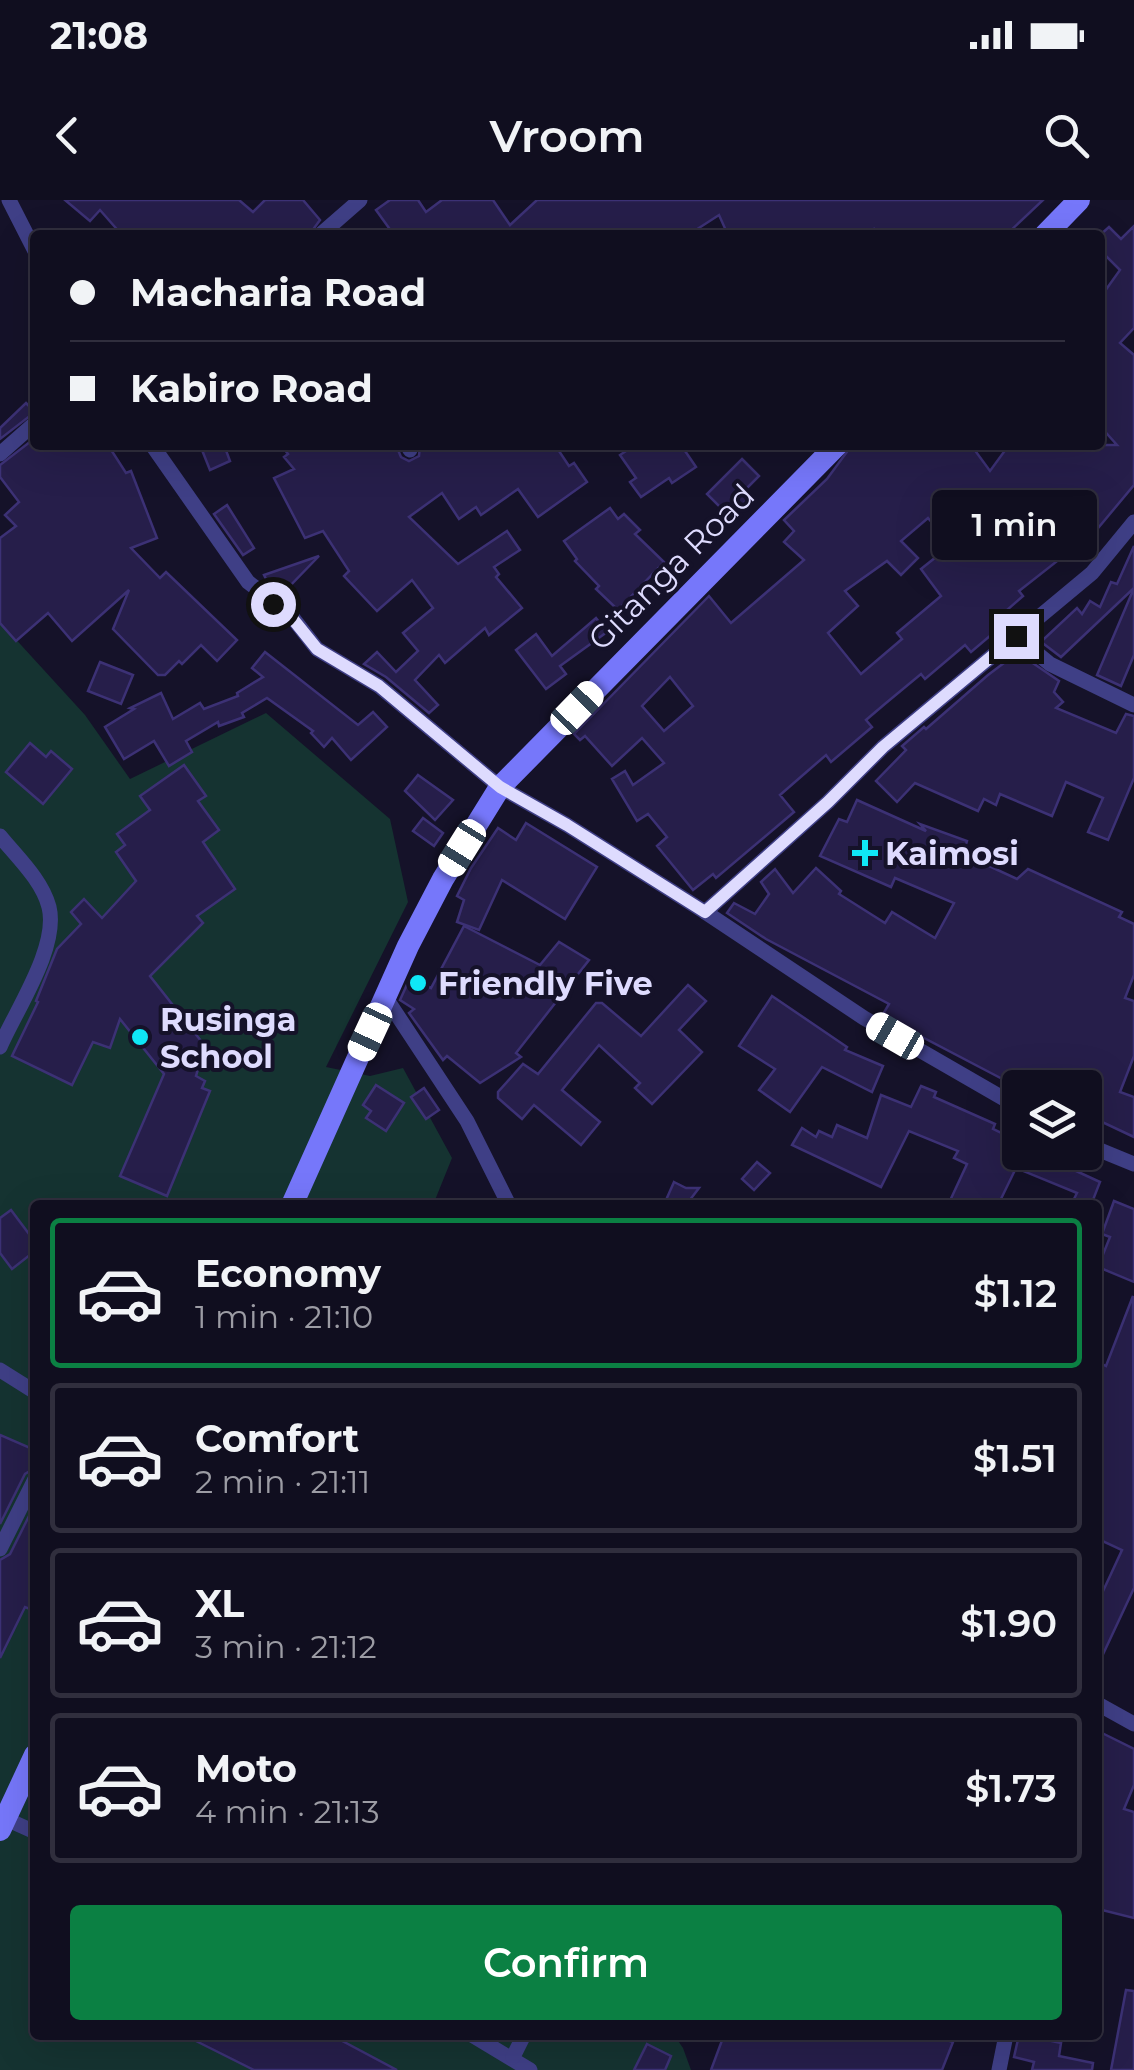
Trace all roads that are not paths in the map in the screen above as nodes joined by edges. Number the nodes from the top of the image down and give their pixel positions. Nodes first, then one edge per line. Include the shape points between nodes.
1 (9, 200) edge
2 (360, 200) edge
3 (1079, 200) edge
4 (326, 230) edge
5 (1050, 230) edge
6 (30, 241) edge
7 (30, 427) edge
8 (156, 450) edge
9 (832, 450) edge
10 (0, 454) edge
11 (1134, 522) edge
12 (1016, 636) junction
13 (1134, 705) edge
14 (500, 787) junction
15 (0, 836) edge
16 (705, 912) junction
17 (386, 998) junction
18 (0, 1047) edge
19 (1002, 1098) edge
20 (1102, 1151) edge
21 (1134, 1164) edge
22 (294, 1200) edge
23 (506, 1200) edge
24 (0, 1370) edge
25 (30, 1389) edge
26 (30, 1489) edge
27 (0, 1549) edge
28 (1102, 1706) edge
29 (1134, 1724) edge
30 (30, 1766) edge
31 (3, 1824) edge
32 (30, 1831) edge
33 (481, 2040) edge
34 (522, 2040) edge
35 (1005, 2040) edge
36 (513, 2058) junction
37 (530, 2070) edge
38 (999, 2070) edge

1 - 6 street
2 - 4 street
3 - 5 main road
7 - 10 street
8 - 14 street via 248,582 288,613 317,649 379,686
9 - 14 main road, Gitanga Road
11 - 12 street via 1092,573
12 - 13 street via 1050,664
12 - 16 street via 883,747
14 - 16 street
14 - 17 main road, Gitanga Road via 442,879
15 - 18 street via 37,882 50,934
16 - 19 street via 864,1018
17 - 22 main road, Gitanga Road
17 - 23 street via 466,1121
20 - 21 street
24 - 25 street
26 - 27 street
28 - 29 street
30 - 31 main road
31 - 32 street
33 - 36 street
34 - 36 street
35 - 38 street
36 - 37 street

